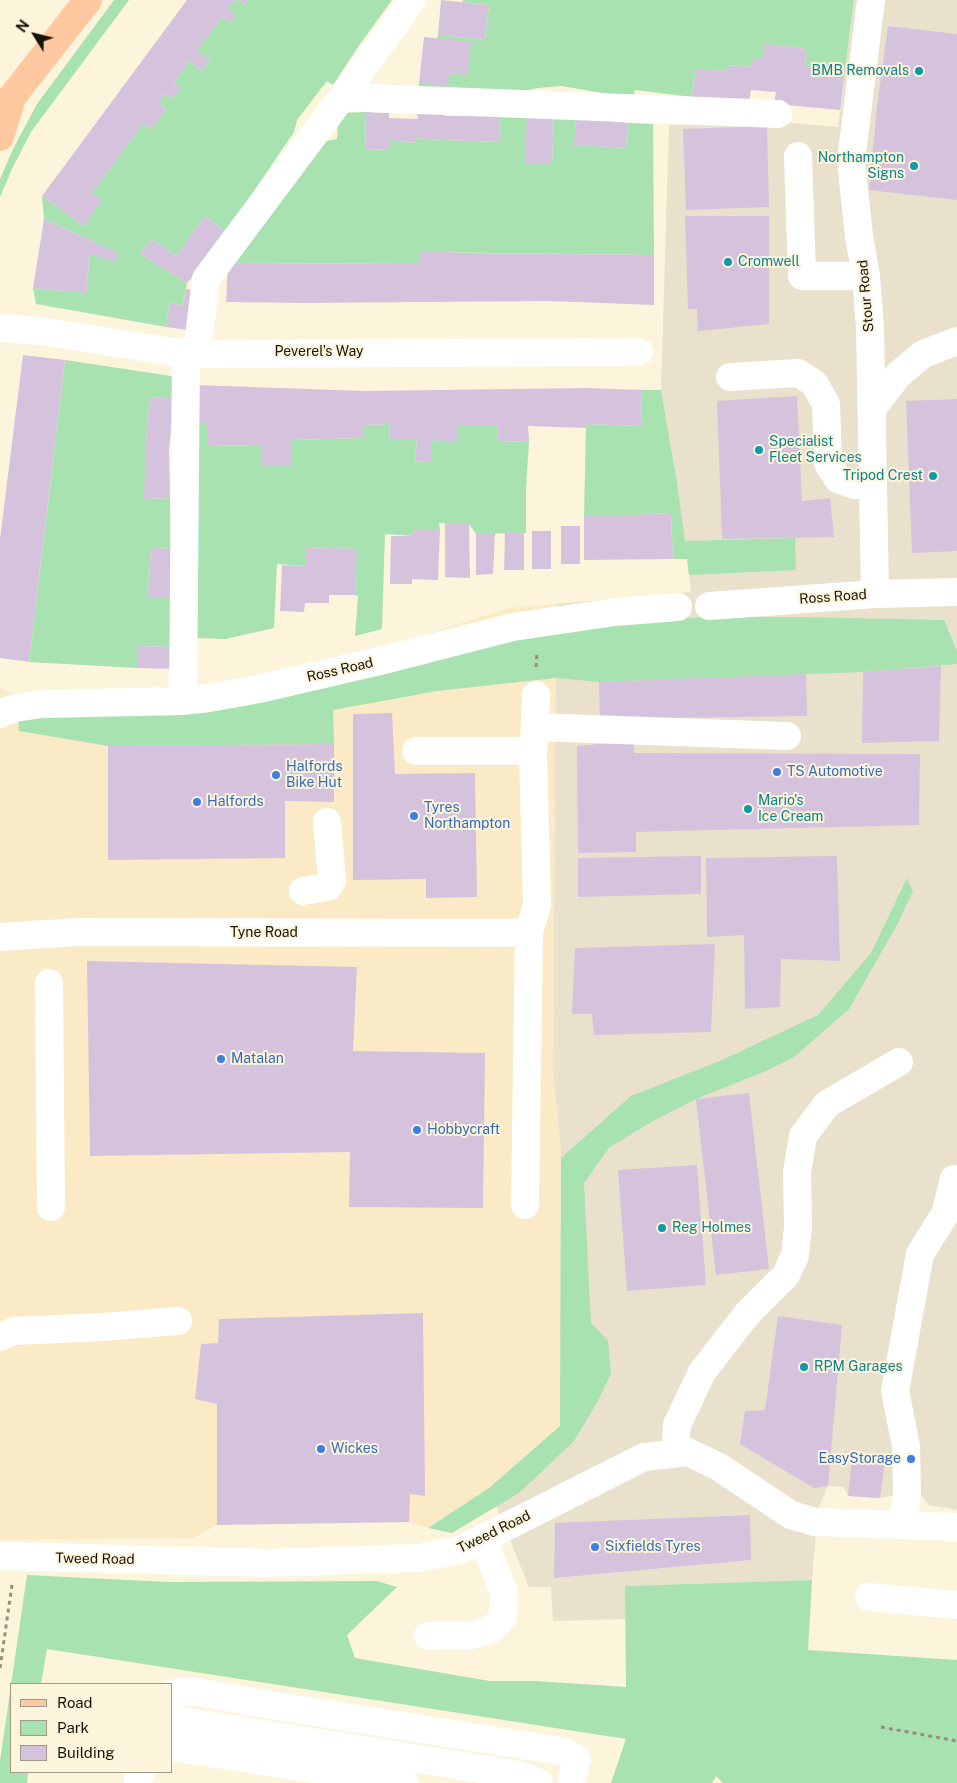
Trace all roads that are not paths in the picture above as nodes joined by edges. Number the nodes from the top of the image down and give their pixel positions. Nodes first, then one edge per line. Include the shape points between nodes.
1 (88, 0) edge
2 (412, 0) edge
3 (871, 0) edge
4 (342, 97) junction
5 (6, 103) edge
6 (778, 114) dead end
7 (0, 122) edge
8 (0, 137) edge
9 (798, 156) dead end
10 (866, 276) junction
11 (0, 328) edge
12 (957, 341) edge
13 (639, 352) dead end
14 (192, 353) junction
15 (730, 377) dead end
16 (872, 409) junction
17 (873, 486) junction
18 (957, 592) edge
19 (875, 594) junction
20 (678, 606) dead end
21 (709, 606) dead end
22 (536, 695) road end
23 (183, 701) junction
24 (0, 714) edge
25 (787, 736) dead end
26 (534, 739) junction
27 (416, 751) dead end
28 (327, 822) dead end
29 (303, 891) dead end
30 (529, 932) junction
31 (0, 937) edge
32 (49, 982) dead end
33 (899, 1062) dead end
34 (954, 1179) dead end
35 (525, 1205) dead end
36 (51, 1207) dead end
37 (178, 1321) dead end
38 (0, 1337) edge
39 (674, 1453) junction
40 (903, 1525) junction
41 (957, 1527) edge
42 (483, 1539) junction
43 (8, 1557) edge
44 (869, 1597) dead end
45 (957, 1605) edge
46 (428, 1636) dead end
47 (172, 1701) edge
48 (172, 1724) edge
49 (172, 1747) edge
50 (405, 1783) edge
51 (539, 1783) edge
52 (571, 1783) edge

1 - 5 main road
2 - 4 street
3 - 10 street, Stour Road via 852,161
4 - 6 street
4 - 14 street via 206,279
5 - 7 main road
5 - 8 main road
9 - 10 street via 802,276
10 - 16 street, Stour Road
11 - 14 street, Peverel's Way
12 - 16 street via 924,354 898,375
13 - 14 street, Peverel's Way
14 - 23 street
15 - 17 street via 798,373 814,383 826,404 828,463 838,479 854,485
16 - 17 street, Stour Road
17 - 19 street, Stour Road
18 - 19 street, Ross Road
19 - 21 street, Ross Road
20 - 23 street, Ross Road via 513,627 259,689
22 - 26 street
23 - 24 street, Ross Road via 42,704
25 - 26 street
26 - 27 street
26 - 30 street via 537,905
28 - 29 street via 332,881 328,887
30 - 31 street, Tyne Road via 78,932
30 - 35 street
32 - 36 street
33 - 39 street via 827,1104 803,1136 797,1172 795,1255 786,1275 747,1314 702,1372 677,1425
34 - 40 street via 945,1214 920,1254 895,1391 906,1446 908,1494
37 - 38 street via 14,1331
39 - 40 street, Tweed Road via 688,1452 719,1467 791,1515 815,1522
39 - 42 street, Tweed Road via 644,1457
40 - 41 street, Tweed Road
42 - 43 street, Tweed Road via 460,1550 418,1558 269,1563
42 - 46 street via 504,1593 503,1617 492,1629 473,1634
44 - 45 street
47 - 52 street via 175,1694 192,1691 566,1752 577,1759
48 - 51 street via 188,1722 519,1775
49 - 50 street

